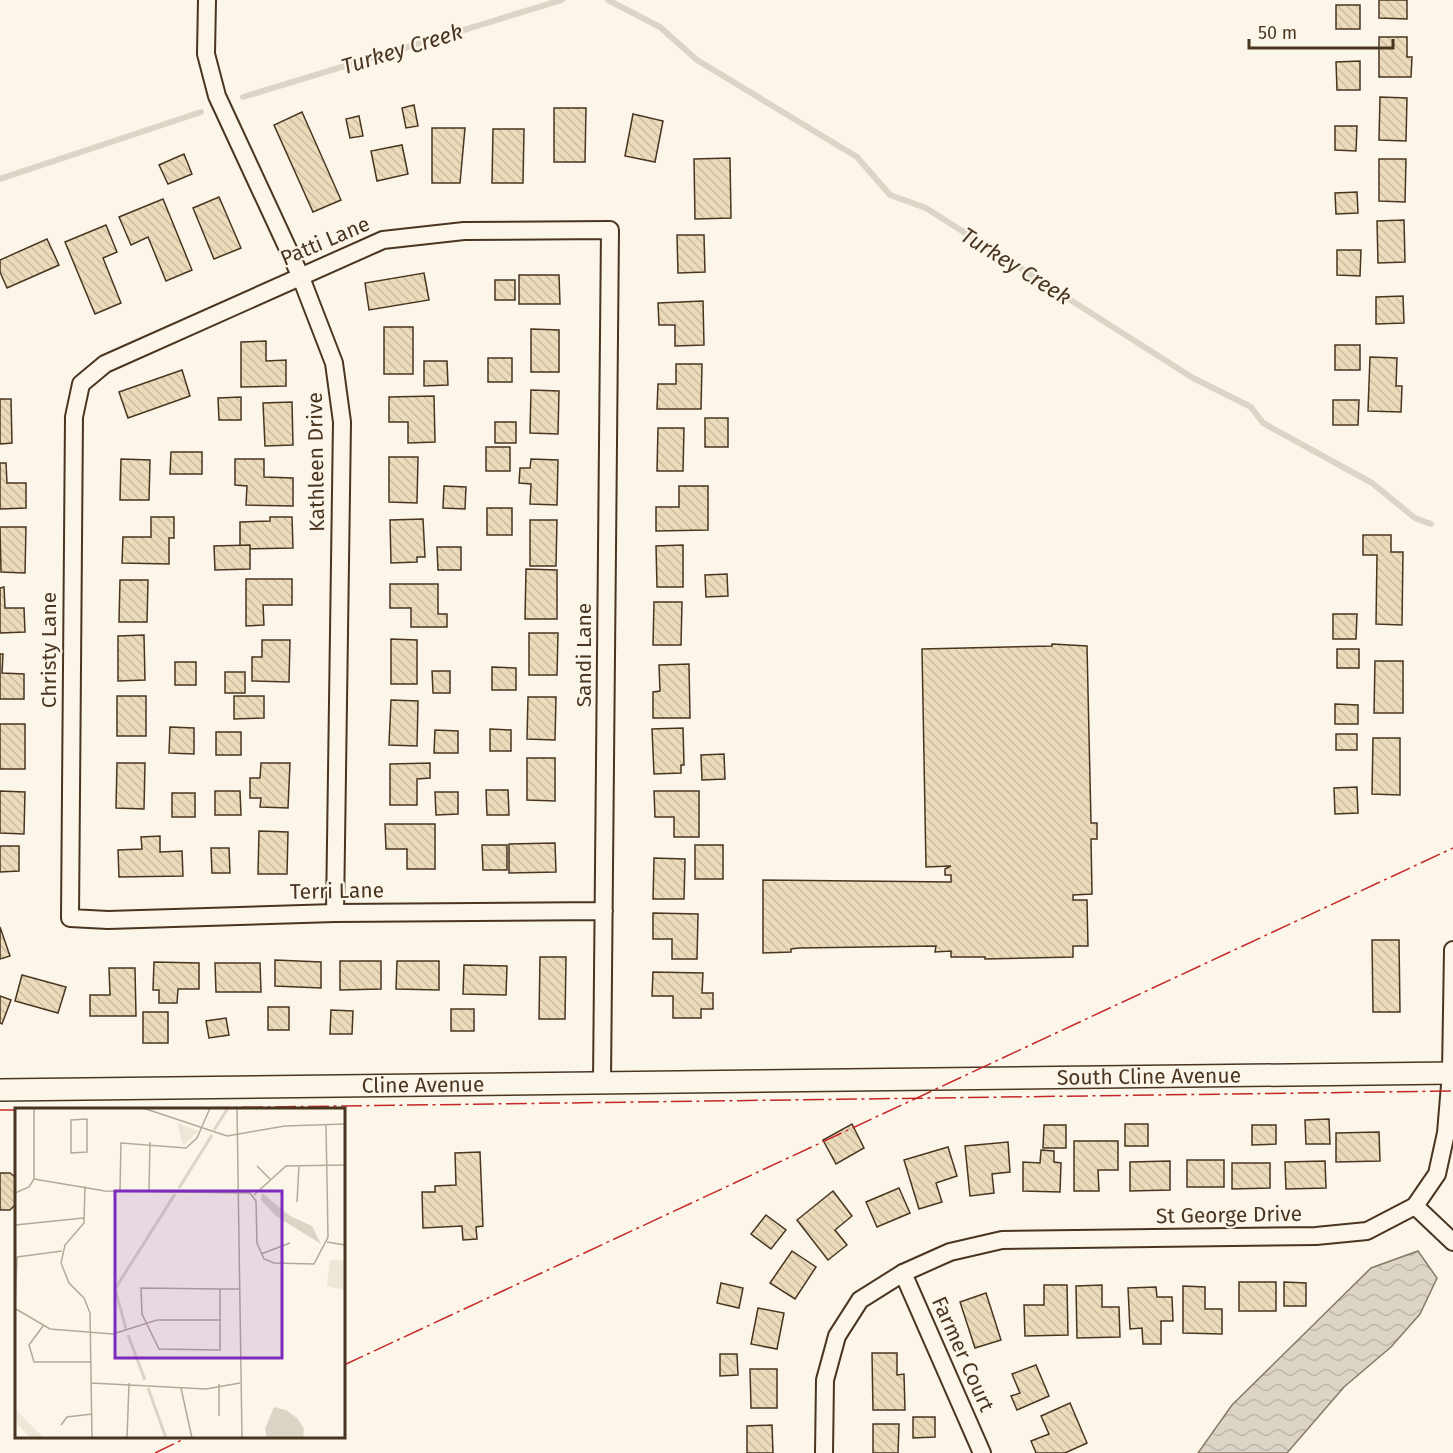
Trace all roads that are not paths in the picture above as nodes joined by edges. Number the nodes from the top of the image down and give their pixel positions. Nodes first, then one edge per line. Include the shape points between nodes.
1 (207, 0) edge
2 (610, 230) joint
3 (300, 275) junction
4 (81, 384) joint
5 (604, 911) junction
6 (335, 913) junction
7 (70, 918) joint
8 (1453, 950) edge
9 (1452, 1073) edge
10 (846, 1079) joint
11 (602, 1081) junction
12 (0, 1090) edge
13 (1415, 1206) junction
14 (1453, 1242) edge
15 (903, 1273) junction
16 (824, 1453) edge
17 (982, 1453) edge

1 - 3 street, Kathleen Drive via 206,54 217,96
2 - 3 street, Patti Lane via 464,231 383,240
2 - 5 street, Sandi Lane
3 - 4 street, Patti Lane via 105,364
3 - 6 street, Kathleen Drive via 334,363 342,422
4 - 7 street, Christy Lane via 74,417
5 - 6 street, Terri Lane
5 - 11 street, Sandi Lane
6 - 7 street, Terri Lane
8 - 9 street, St George Drive
9 - 10 street, South Cline Avenue
9 - 13 street, St George Drive via 1437,1174
10 - 11 street, Cline Avenue
11 - 12 street, Cline Avenue
13 - 14 street
13 - 15 street, St George Drive via 1367,1231 1316,1236 1002,1240 950,1252
15 - 16 street, St George Drive via 860,1300 837,1336 825,1380
15 - 17 street, Farmer Court

